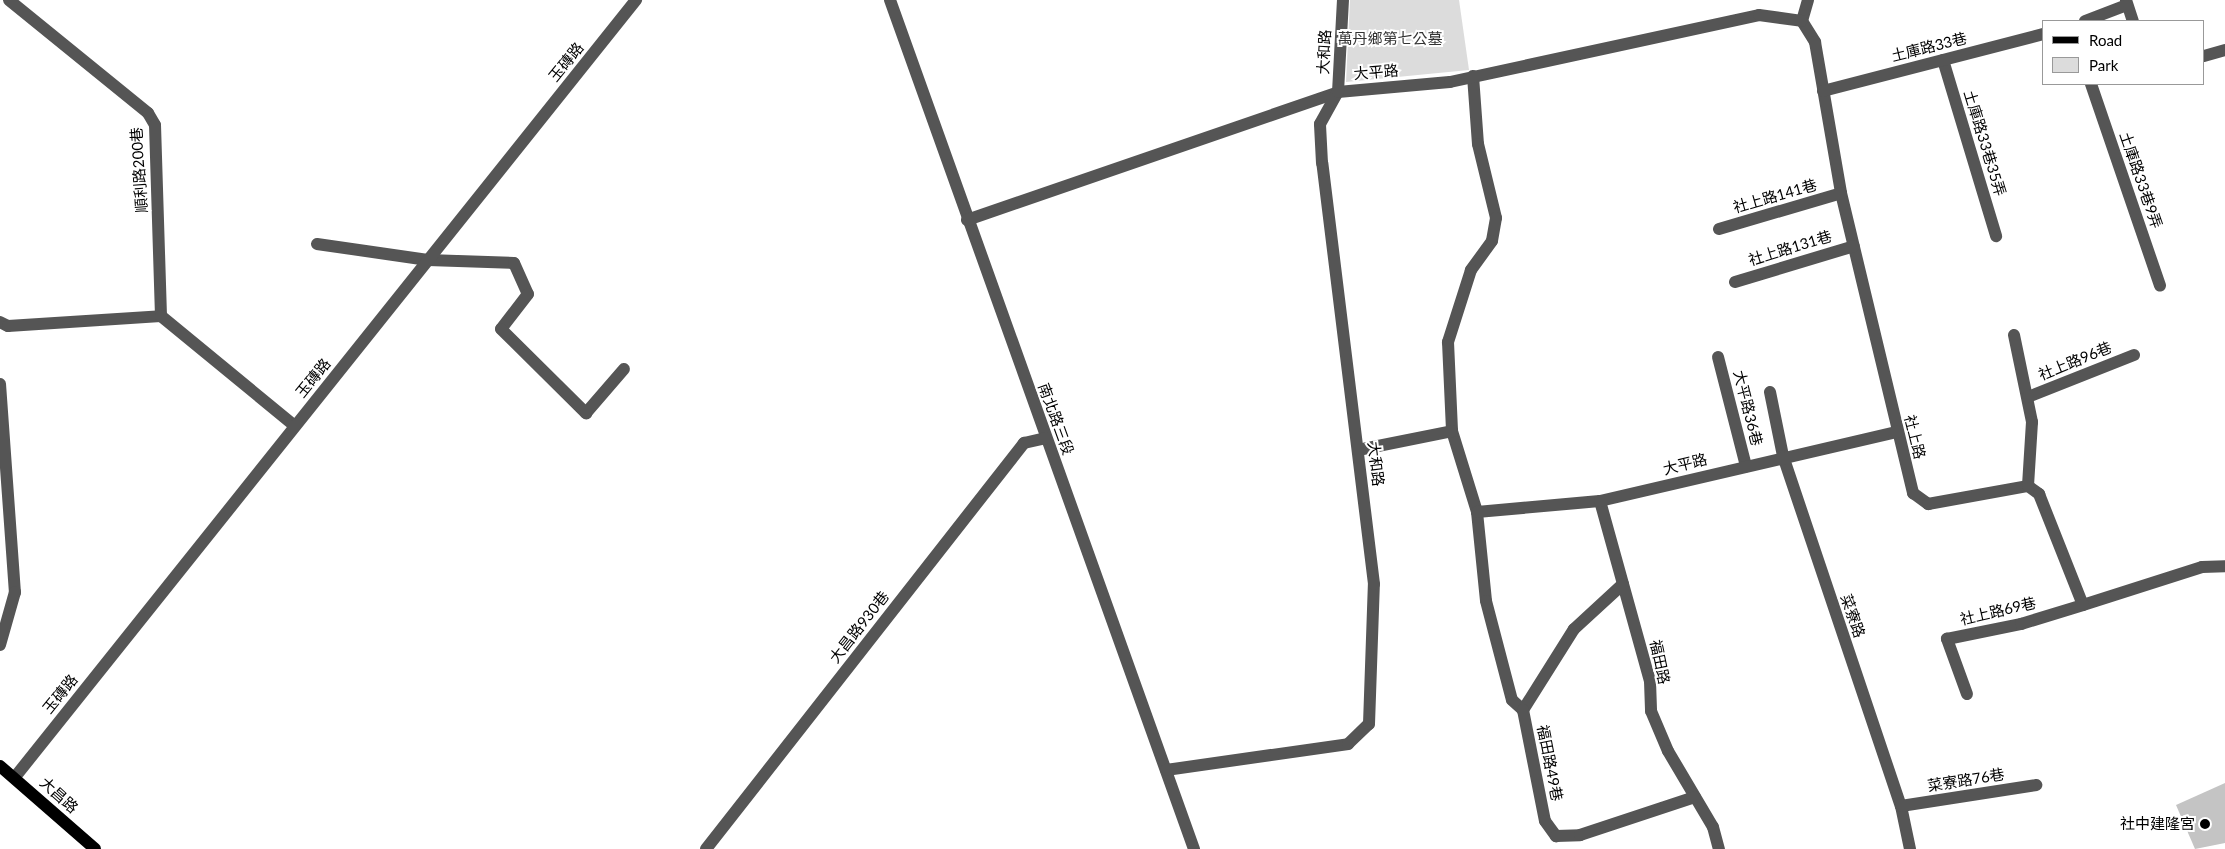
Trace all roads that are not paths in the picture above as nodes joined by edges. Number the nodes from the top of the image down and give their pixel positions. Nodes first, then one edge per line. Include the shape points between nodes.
1 (9, 0) edge
2 (636, 0) edge
3 (890, 0) edge
4 (1343, 0) edge
5 (1808, 0) edge
6 (2127, 2) edge
7 (2088, 20) edge
8 (2133, 20) edge
9 (1802, 21) junction
10 (2042, 35) edge
11 (2225, 50) edge
12 (2205, 56) edge
13 (1943, 60) junction
14 (1473, 76) junction
15 (2091, 85) edge
16 (1823, 91) junction
17 (1338, 92) junction
18 (1841, 193) junction
19 (967, 220) junction
20 (1719, 229) dead end
21 (1996, 236) dead end
22 (317, 244) dead end
23 (1854, 246) junction
24 (428, 260) junction
25 (1735, 282) dead end
26 (2160, 286) dead end
27 (162, 316) junction
28 (0, 322) edge
29 (2014, 335) dead end
30 (2134, 355) dead end
31 (1718, 357) dead end
32 (624, 369) dead end
33 (0, 384) edge
34 (1770, 392) dead end
35 (2028, 397) junction
36 (295, 426) junction
37 (1452, 431) junction
38 (1897, 432) junction
39 (1045, 438) junction
40 (1358, 450) junction
41 (1783, 456) junction
42 (1746, 466) junction
43 (2028, 486) junction
44 (1600, 501) junction
45 (1478, 512) junction
46 (2225, 566) edge
47 (1623, 584) junction
48 (2083, 605) junction
49 (0, 646) edge
50 (1967, 694) dead end
51 (1523, 710) junction
52 (0, 766) edge
53 (1166, 770) junction
54 (15, 777) junction
55 (2036, 785) dead end
56 (1695, 796) junction
57 (1901, 806) junction
58 (95, 849) edge
59 (706, 849) edge
60 (1194, 849) edge
61 (1718, 849) edge
62 (1910, 849) edge

1 - 27 street, 順利路200巷 via 148,113 155,124
2 - 24 street, 玉磚路
3 - 19 street, 南北路三段
4 - 17 street, 大和路
5 - 9 street
6 - 7 street
6 - 8 street
9 - 14 street, 大平路 via 1759,15
9 - 16 street, 社上路 via 1815,42
10 - 13 street, 土庫路33巷
11 - 12 street
13 - 16 street, 土庫路33巷
13 - 21 street, 土庫路33巷35弄
14 - 17 street, 大平路
14 - 37 street via 1478,144 1496,218 1492,241 1471,270 1448,342
15 - 26 street, 土庫路33巷9弄
16 - 18 street, 社上路
17 - 19 street, 大平路
17 - 40 street, 大和路 via 1320,124 1322,163
18 - 20 street, 社上路141巷
18 - 23 street, 社上路
19 - 39 street, 南北路三段
22 - 24 street
23 - 25 street, 社上路131巷
23 - 38 street, 社上路
24 - 32 street via 514,263 528,294 501,329 586,413
24 - 36 street, 玉磚路
27 - 28 street via 8,326
27 - 36 street
29 - 35 street, 社上路96巷
30 - 35 street, 社上路96巷
31 - 42 street, 大平路36巷
33 - 49 street via 15,592
34 - 41 street, 菜寮路
35 - 43 street, 社上路96巷 via 2032,422
36 - 54 street, 玉磚路
37 - 40 street
37 - 45 street
38 - 41 street, 大平路
38 - 43 street, 社上路 via 1913,493 1928,504
39 - 53 street, 南北路三段
39 - 59 street, 大昌路930巷 via 1024,443
40 - 53 street, 大和路 via 1374,584 1368,724 1348,744
41 - 42 street, 大平路
41 - 57 street, 菜寮路
42 - 44 street, 大平路
43 - 48 street via 2039,494
44 - 45 street, 大平路
44 - 47 street, 福田路
45 - 51 street via 1486,601 1512,700
46 - 48 street via 2202,567
47 - 51 street, 福田路49巷 via 1574,629
47 - 56 street, 福田路 via 1650,681 1651,711
48 - 50 street, 社上路69巷 via 2021,624 1947,639
51 - 56 street, 福田路49巷 via 1545,821 1556,836 1580,835
52 - 54 main road, 大昌路
53 - 60 street, 南北路三段
54 - 58 main road, 大昌路
55 - 57 street, 菜寮路76巷
56 - 61 street, 福田路 via 1713,827
57 - 62 street, 菜寮路

